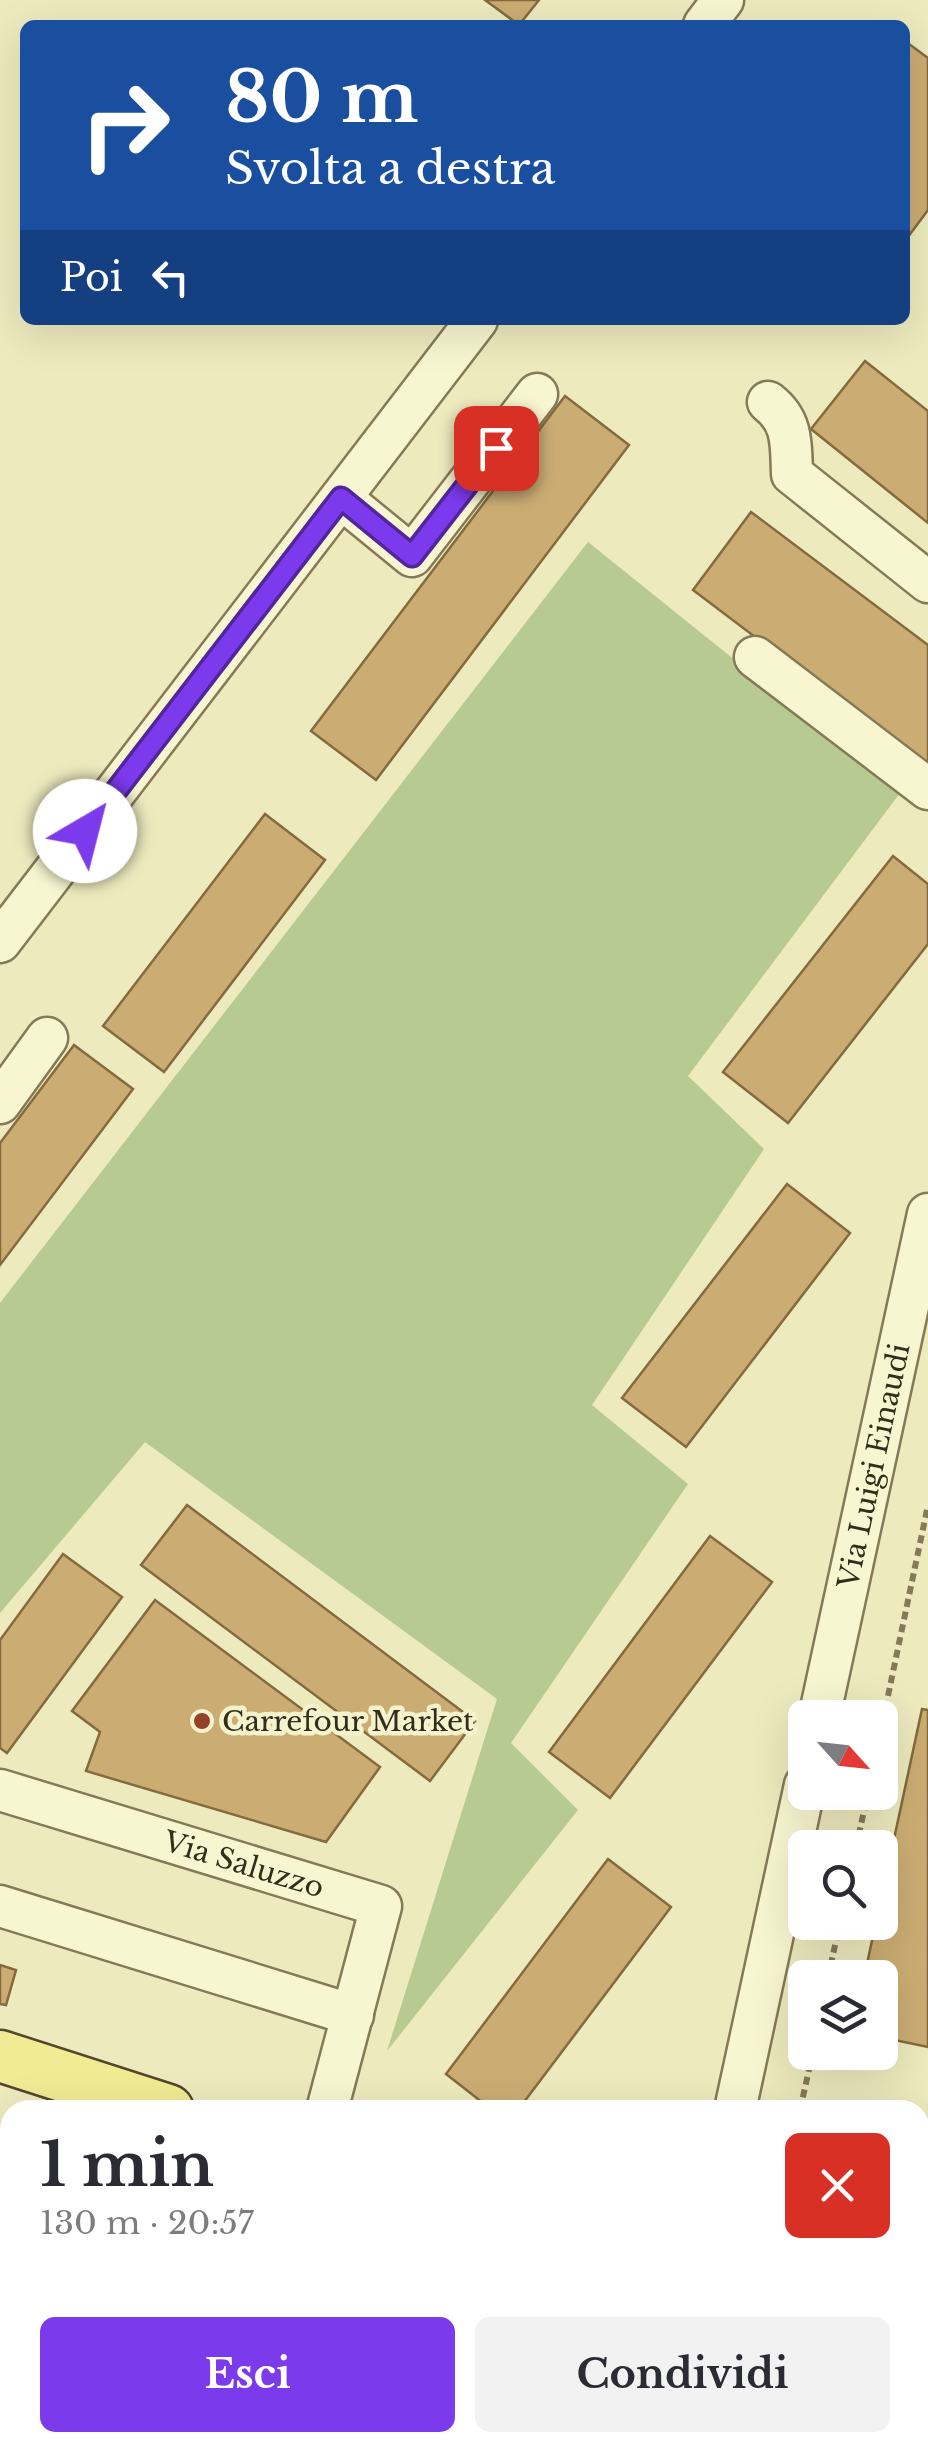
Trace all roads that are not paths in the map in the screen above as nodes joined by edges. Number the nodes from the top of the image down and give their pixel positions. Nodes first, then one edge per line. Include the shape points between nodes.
1 (723, 0) edge
2 (708, 20) edge
3 (474, 325) edge
4 (537, 394) dead end
5 (768, 402) dead end
6 (341, 498) junction
7 (928, 582) edge
8 (755, 657) dead end
9 (928, 789) edge
10 (0, 942) edge
11 (48, 1038) dead end
12 (0, 1103) edge
13 (928, 1214) edge
14 (824, 1700) edge
15 (0, 1790) edge
16 (800, 1810) edge
17 (0, 1906) edge
18 (354, 2015) junction
19 (0, 2056) edge
20 (135, 2100) edge
21 (331, 2100) edge
22 (737, 2100) edge

1 - 2 street
3 - 6 street
4 - 6 street via 412,556
5 - 7 street via 782,413 792,441 792,474
6 - 10 street
8 - 9 street
11 - 12 street
13 - 14 street, Via Luigi Einaudi
15 - 18 street, Via Saluzzo via 381,1906
16 - 22 street
17 - 18 street
18 - 21 street, Via Saluzzo
19 - 20 main road

